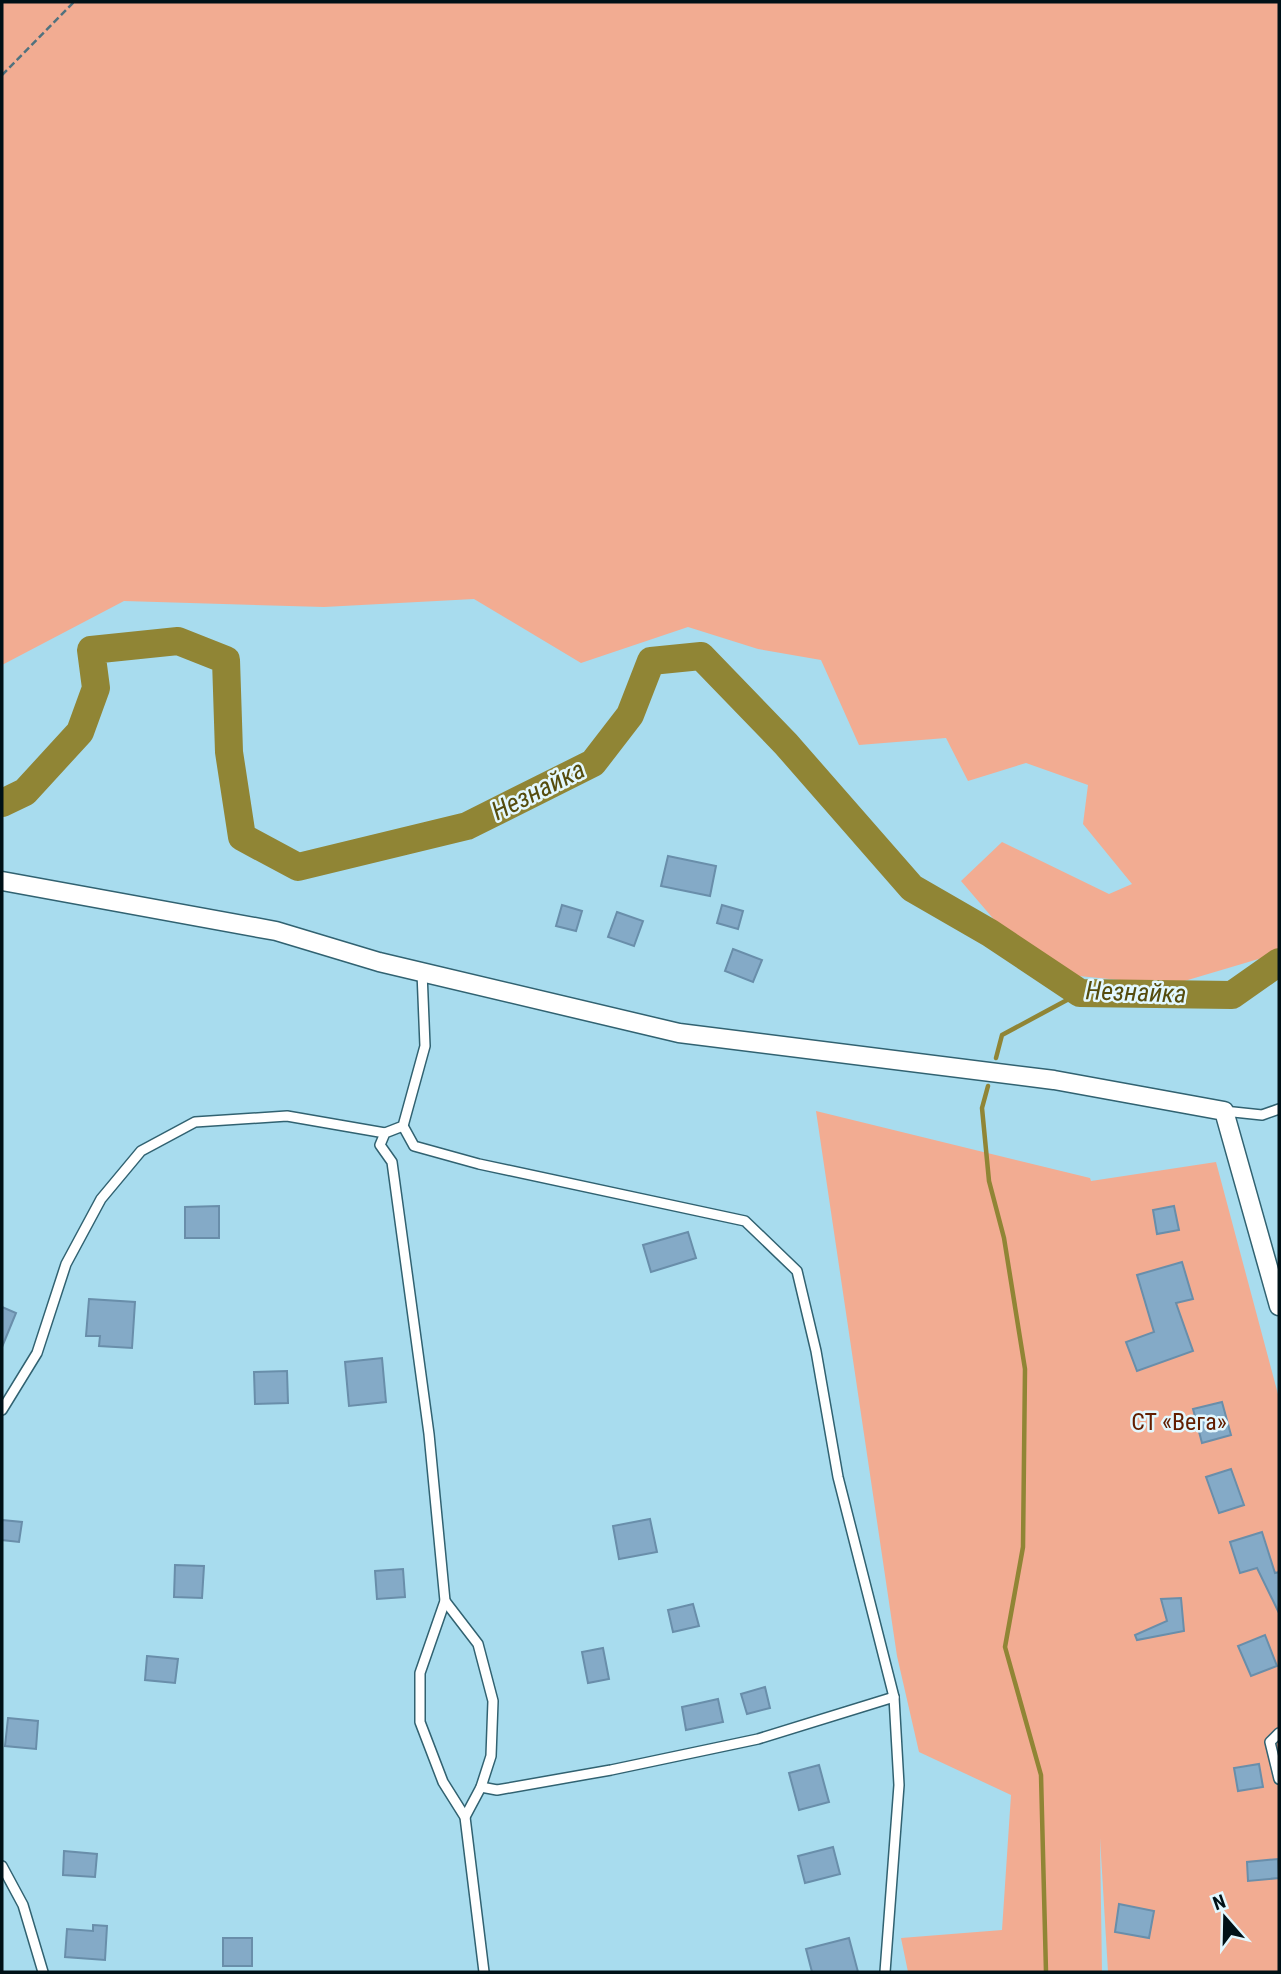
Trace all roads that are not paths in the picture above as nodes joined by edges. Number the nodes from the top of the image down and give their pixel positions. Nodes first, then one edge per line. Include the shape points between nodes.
1 (2, 881) edge
2 (422, 972) junction
3 (1279, 1108) edge
4 (1224, 1111) junction
5 (403, 1125) junction
6 (385, 1133) junction
7 (1279, 1306) edge
8 (2, 1410) edge
9 (445, 1601) junction
10 (894, 1697) junction
11 (1279, 1733) edge
12 (1279, 1779) edge
13 (481, 1787) junction
14 (465, 1817) junction
15 (2, 1866) edge
16 (43, 1972) edge
17 (484, 1972) edge
18 (885, 1972) edge

1 - 2 street via 276,931
2 - 4 street via 679,1033 1054,1080
2 - 5 lane via 425,1046
3 - 4 lane via 1262,1115
4 - 7 street
5 - 6 lane
5 - 10 lane via 414,1146 745,1221 797,1272 838,1477
6 - 8 lane via 287,1116 195,1122 141,1151 101,1199 66,1264 37,1353
6 - 9 lane via 380,1145 392,1162 429,1434
9 - 13 lane via 478,1644 494,1701 491,1756
9 - 14 lane via 420,1673 420,1722 443,1782
10 - 13 lane via 758,1739 497,1790
10 - 18 lane via 899,1785
11 - 12 lane via 1270,1742
13 - 14 lane
14 - 17 lane
15 - 16 lane via 23,1905

